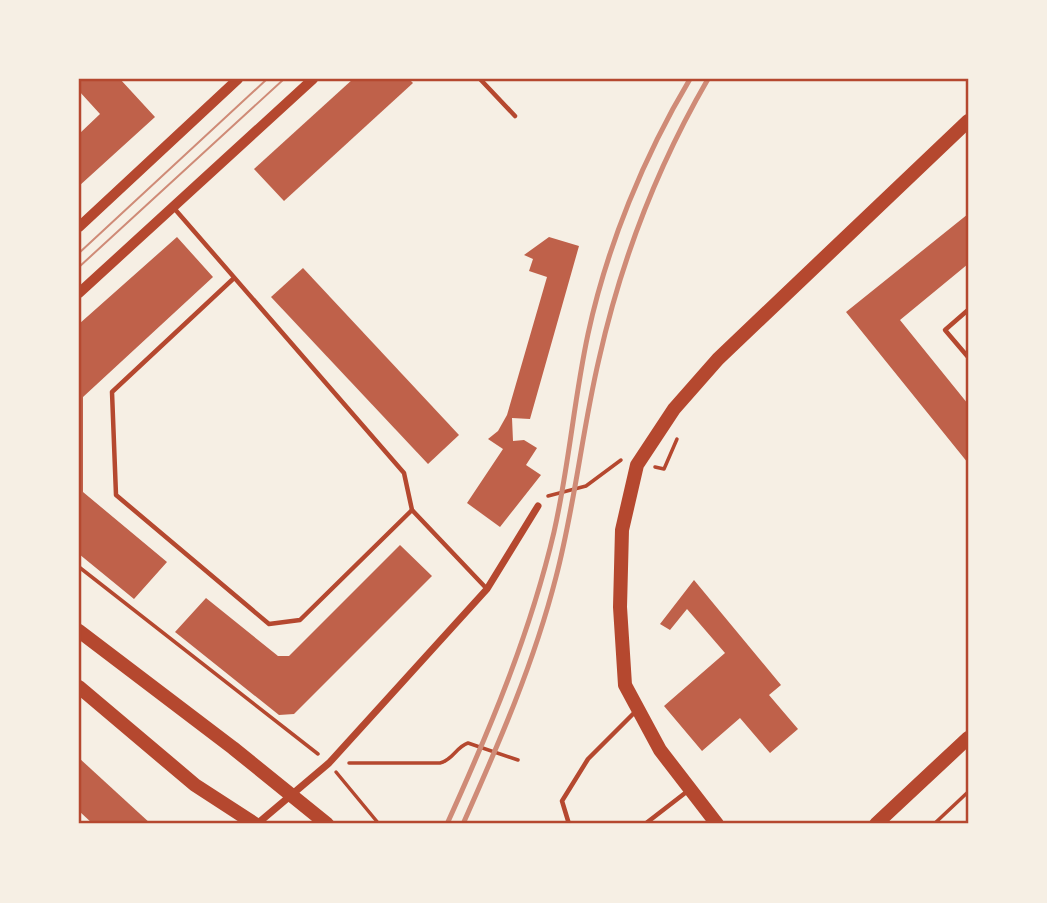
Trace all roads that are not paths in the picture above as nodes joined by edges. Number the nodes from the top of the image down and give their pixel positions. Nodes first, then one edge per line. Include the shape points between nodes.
1 (239, 79) edge
2 (313, 79) edge
3 (480, 79) edge
4 (515, 116) dead end
5 (968, 121) edge
6 (173, 207) junction
7 (79, 228) edge
8 (233, 279) junction
9 (79, 293) edge
10 (968, 310) edge
11 (968, 357) edge
12 (538, 506) dead end
13 (412, 510) junction
14 (487, 589) junction
15 (79, 631) edge
16 (79, 688) edge
17 (638, 709) junction
18 (968, 738) edge
19 (690, 789) junction
20 (292, 793) junction
21 (256, 824) edge
22 (327, 824) edge
23 (569, 824) edge
24 (645, 824) edge
25 (717, 824) edge
26 (876, 824) edge

1 - 7 street
2 - 6 street
3 - 4 lane
5 - 17 main road via 718,359 674,410 637,465 622,530 620,607 625,685
6 - 8 lane
6 - 9 street
8 - 13 lane via 404,472
8 - 13 lane via 112,392 116,495 269,624 300,620
10 - 11 lane via 945,330
12 - 14 street
13 - 14 lane
14 - 20 street via 329,763
15 - 20 main road
16 - 21 main road via 195,785
17 - 19 main road via 660,750
17 - 23 lane via 588,759 562,801
18 - 26 main road
19 - 24 lane
19 - 25 main road
20 - 21 street
20 - 22 main road

